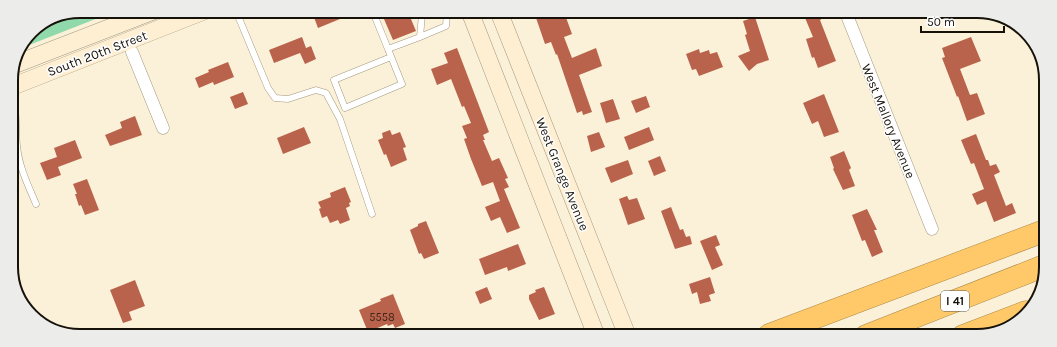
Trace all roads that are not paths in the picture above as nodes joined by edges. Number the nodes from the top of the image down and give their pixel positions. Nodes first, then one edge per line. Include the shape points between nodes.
1 (145, 18) edge
2 (182, 18) edge
3 (239, 18) edge
4 (375, 18) edge
5 (422, 18) edge
6 (447, 18) edge
7 (472, 18) edge
8 (501, 18) edge
9 (848, 18) edge
10 (126, 36) junction
11 (420, 37) junction
12 (388, 49) junction
13 (391, 57) junction
14 (20, 63) edge
15 (18, 84) edge
16 (163, 128) dead end
17 (18, 154) edge
18 (36, 204) dead end
19 (372, 214) dead end
20 (932, 229) dead end
21 (1039, 233) edge
22 (596, 259) junction
23 (570, 268) junction
24 (1039, 268) edge
25 (1015, 316) edge
26 (594, 329) edge
27 (624, 329) edge
28 (785, 329) edge
29 (884, 329) edge
30 (982, 329) edge

1 - 10 street, South 20th Street
2 - 10 street, South 20th Street
3 - 19 lane via 268,88 275,98 288,98 316,90 326,93 340,119
4 - 12 lane
5 - 11 lane
6 - 11 lane via 446,26
7 - 23 street, West Grange Avenue
8 - 22 street, West Grange Avenue
9 - 20 street, West Mallory Avenue
10 - 14 street, South 20th Street
10 - 15 street, South 20th Street
10 - 16 street
11 - 12 lane
12 - 13 lane
13 - 13 lane via 402,84 345,108 334,80
17 - 18 lane
21 - 28 highway
22 - 23 street
22 - 27 street, West Grange Avenue
23 - 26 street, West Grange Avenue
24 - 29 highway, I 41
25 - 30 highway

